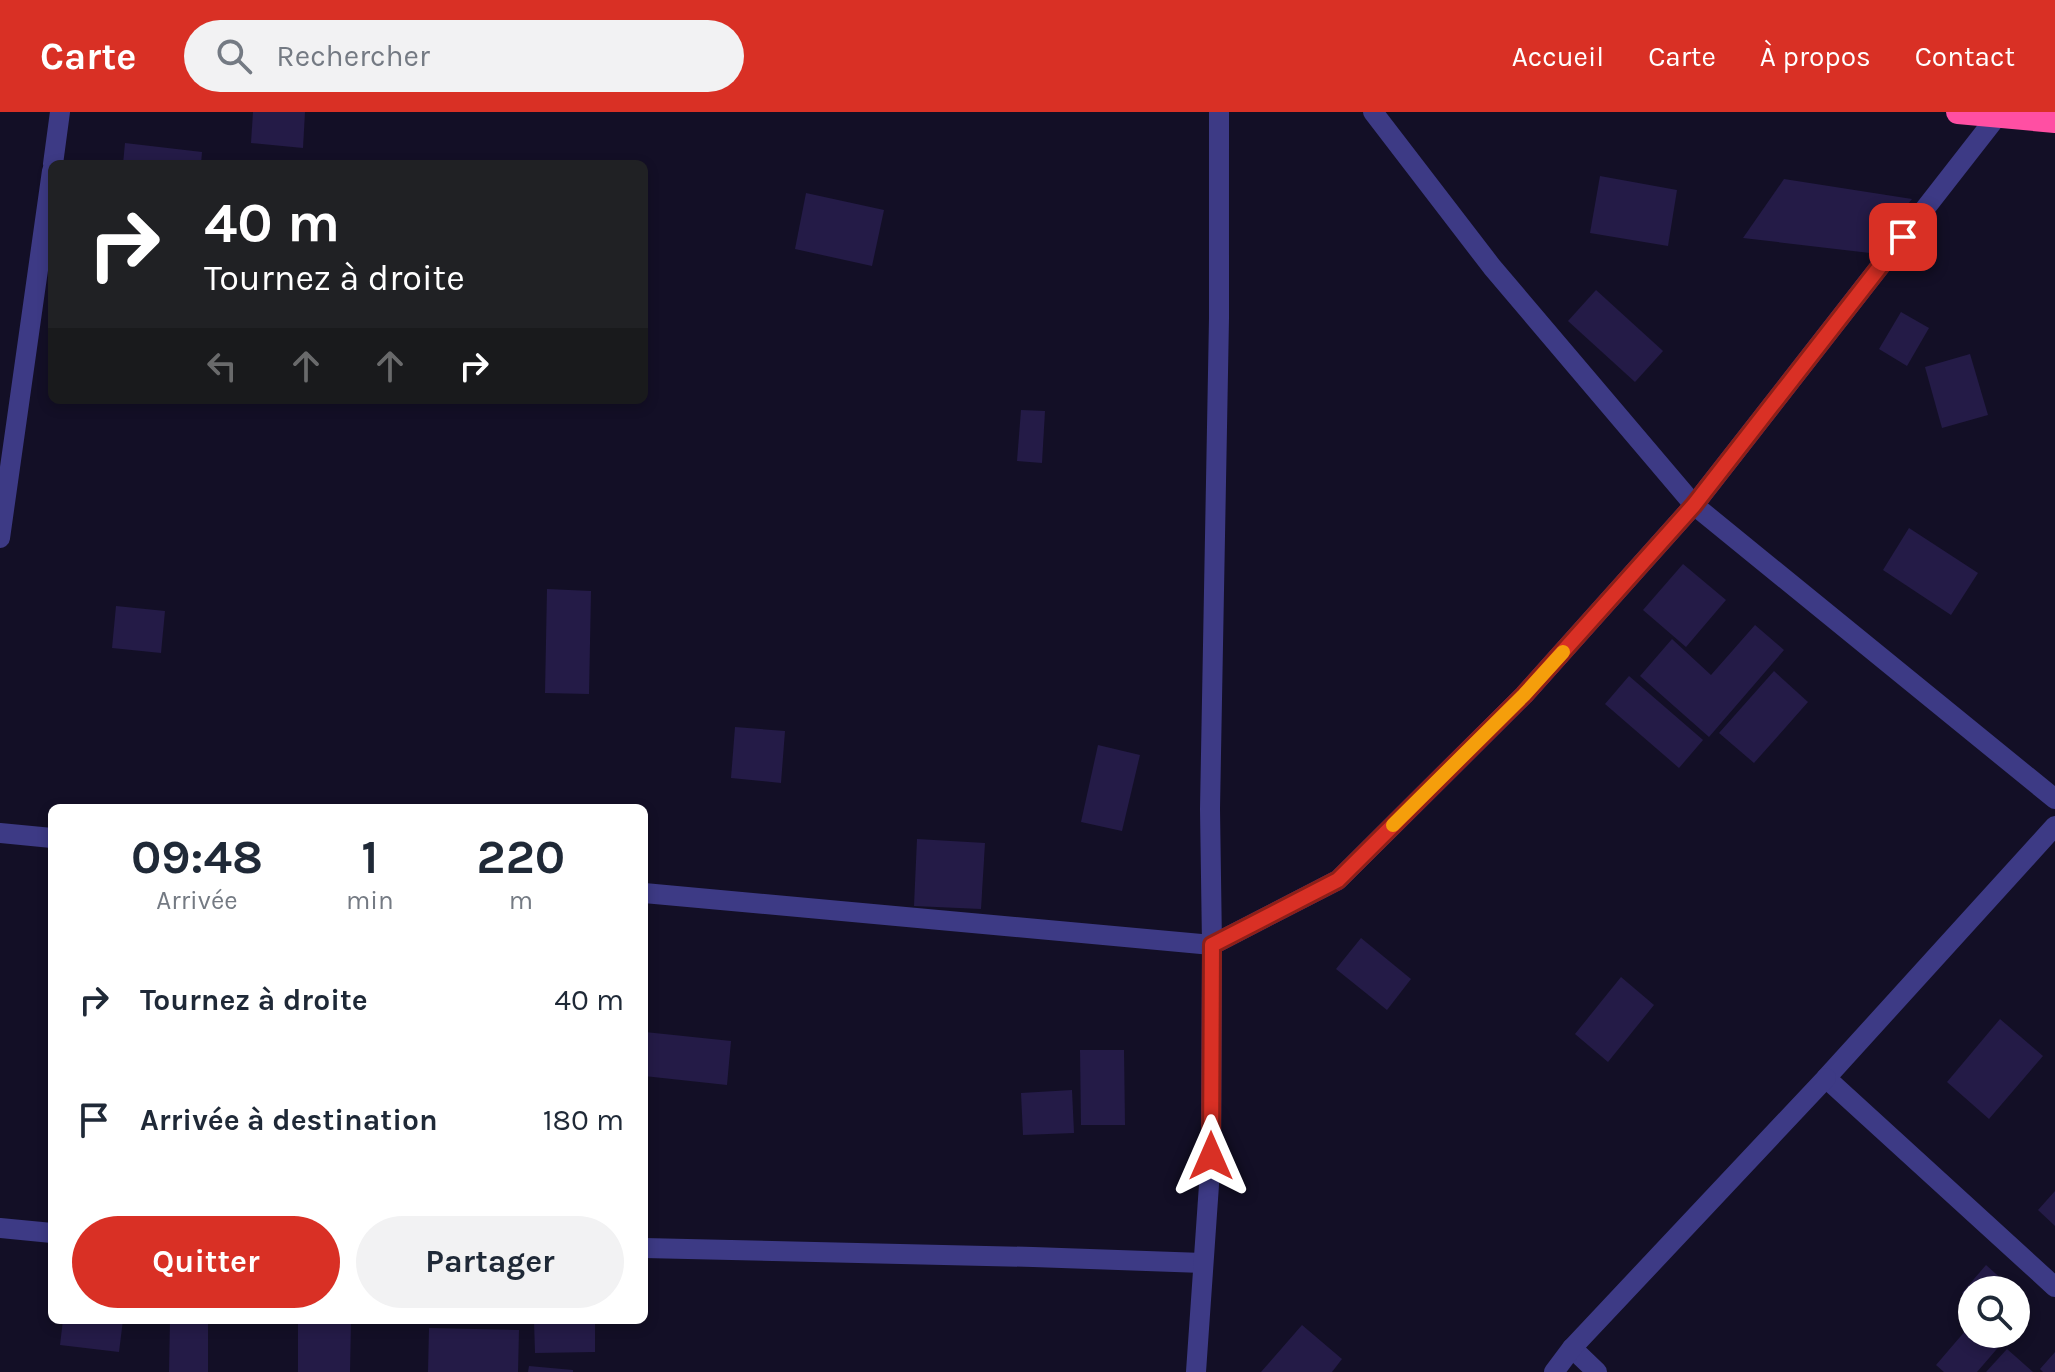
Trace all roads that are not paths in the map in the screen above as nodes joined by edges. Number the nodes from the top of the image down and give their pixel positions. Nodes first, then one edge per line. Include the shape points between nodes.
1 (60, 112) edge
2 (1219, 112) edge
3 (1373, 112) edge
4 (1958, 112) edge
5 (1998, 115) junction
6 (2055, 121) edge
7 (54, 160) edge
8 (48, 199) edge
9 (1694, 505) junction
10 (0, 538) edge
11 (2055, 799) edge
12 (2055, 826) edge
13 (0, 833) edge
14 (48, 838) edge
15 (648, 893) edge
16 (1212, 945) junction
17 (1826, 1078) junction
18 (0, 1228) edge
19 (48, 1233) edge
20 (648, 1248) edge
21 (1203, 1263) junction
22 (2055, 1287) edge
23 (1572, 1348) junction
24 (1196, 1372) edge
25 (1554, 1372) edge
26 (1597, 1372) edge

1 - 7 street
2 - 16 street
3 - 9 street via 1492,267
4 - 5 highway
5 - 6 highway
5 - 9 street
8 - 10 street
9 - 11 street
9 - 16 street via 1524,695 1338,880
12 - 17 street
13 - 14 street
15 - 16 street
16 - 21 street via 1211,1156
17 - 22 street
17 - 23 street
18 - 19 street
20 - 21 street
21 - 24 street
23 - 25 street
23 - 26 street

